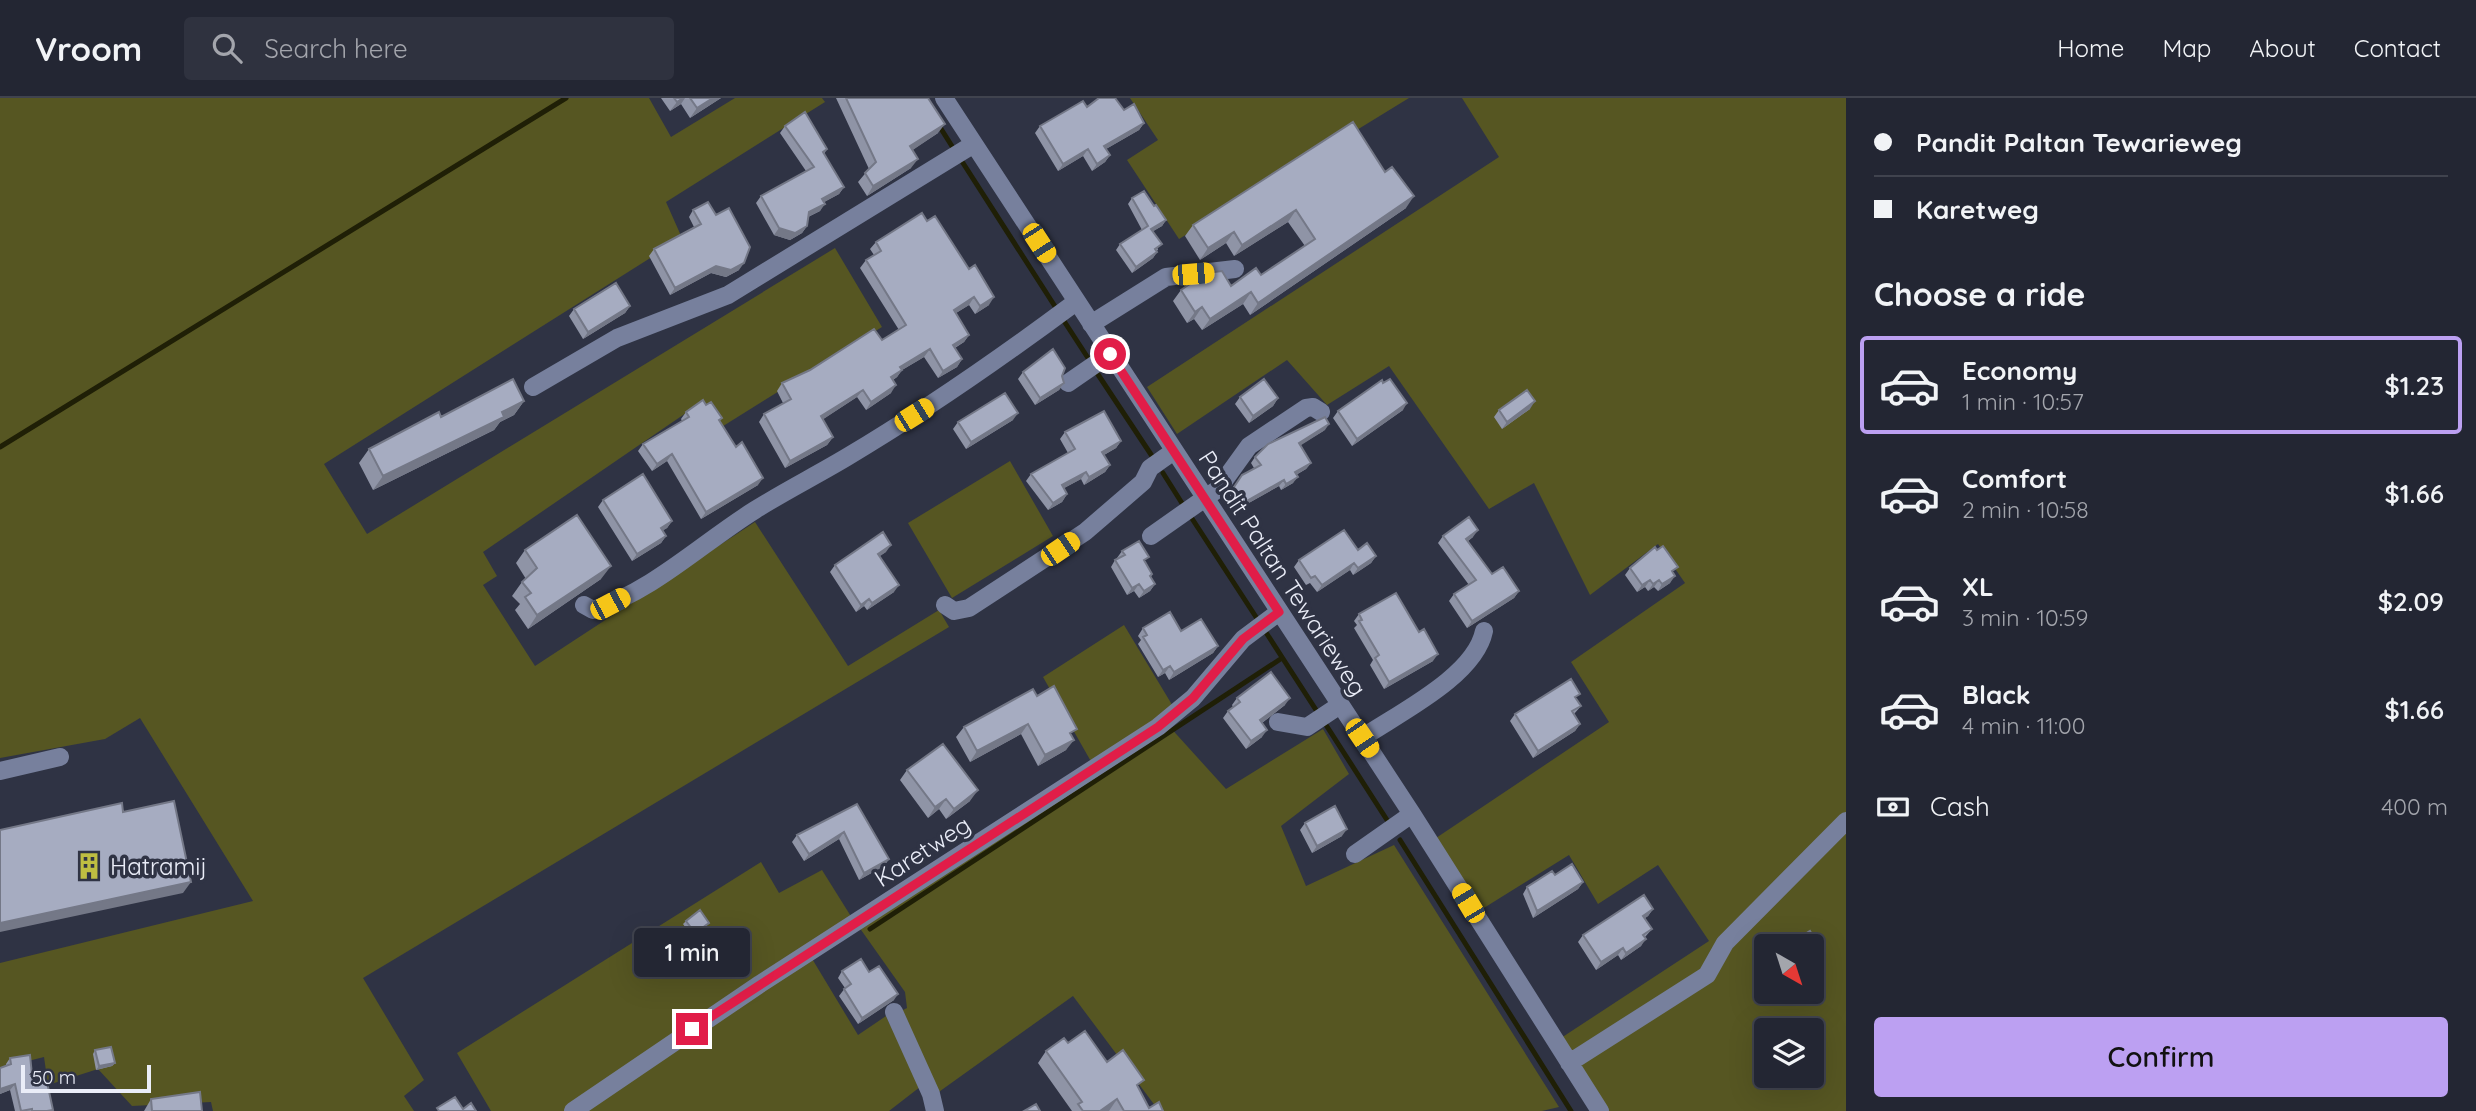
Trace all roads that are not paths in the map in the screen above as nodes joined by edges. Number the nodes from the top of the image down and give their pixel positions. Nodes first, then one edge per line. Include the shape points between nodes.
1 (944, 98) edge
2 (974, 144) junction
3 (1236, 270) dead end
4 (1076, 302) junction
5 (1091, 324) junction
6 (1110, 354) junction
7 (1068, 383) dead end
8 (533, 387) dead end
9 (1321, 412) dead end
10 (1174, 451) junction
11 (1205, 498) junction
12 (1151, 536) dead end
13 (584, 605) dead end
14 (945, 605) dead end
15 (1279, 612) junction
16 (1484, 631) dead end
17 (1340, 705) junction
18 (1278, 722) dead end
19 (1362, 738) junction
20 (60, 757) dead end
21 (0, 771) edge
22 (1412, 814) junction
23 (1846, 821) edge
24 (1355, 853) dead end
25 (894, 1012) dead end
26 (1569, 1063) junction
27 (573, 1111) edge
28 (935, 1111) edge
29 (1600, 1111) edge

1 - 2 street, Pandit Paltan Tewarieweg
2 - 4 street, Pandit Paltan Tewarieweg
2 - 8 street via 728,295 617,338
3 - 5 street via 1166,277
4 - 5 street, Pandit Paltan Tewarieweg
4 - 13 street via 962,384 753,511 626,596 593,610
5 - 6 street, Pandit Paltan Tewarieweg
6 - 7 street
6 - 10 street, Pandit Paltan Tewarieweg
9 - 11 street via 1306,408 1249,446 1218,489
10 - 11 street, Pandit Paltan Tewarieweg
10 - 14 street via 1150,468 1143,482 1116,506 1060,549 969,608 954,611
11 - 12 street
11 - 15 street, Pandit Paltan Tewarieweg
15 - 17 street, Pandit Paltan Tewarieweg
15 - 27 street, Karetweg via 1243,639 1193,698 1158,727 760,984
16 - 19 street via 1481,646 1463,668
17 - 18 street via 1307,727
17 - 19 street, Pandit Paltan Tewarieweg
19 - 22 street, Pandit Paltan Tewarieweg
20 - 21 street
22 - 24 street
22 - 26 street, Pandit Paltan Tewarieweg
23 - 26 street via 1725,943 1707,975
25 - 28 street
26 - 29 street, Pandit Paltan Tewarieweg

